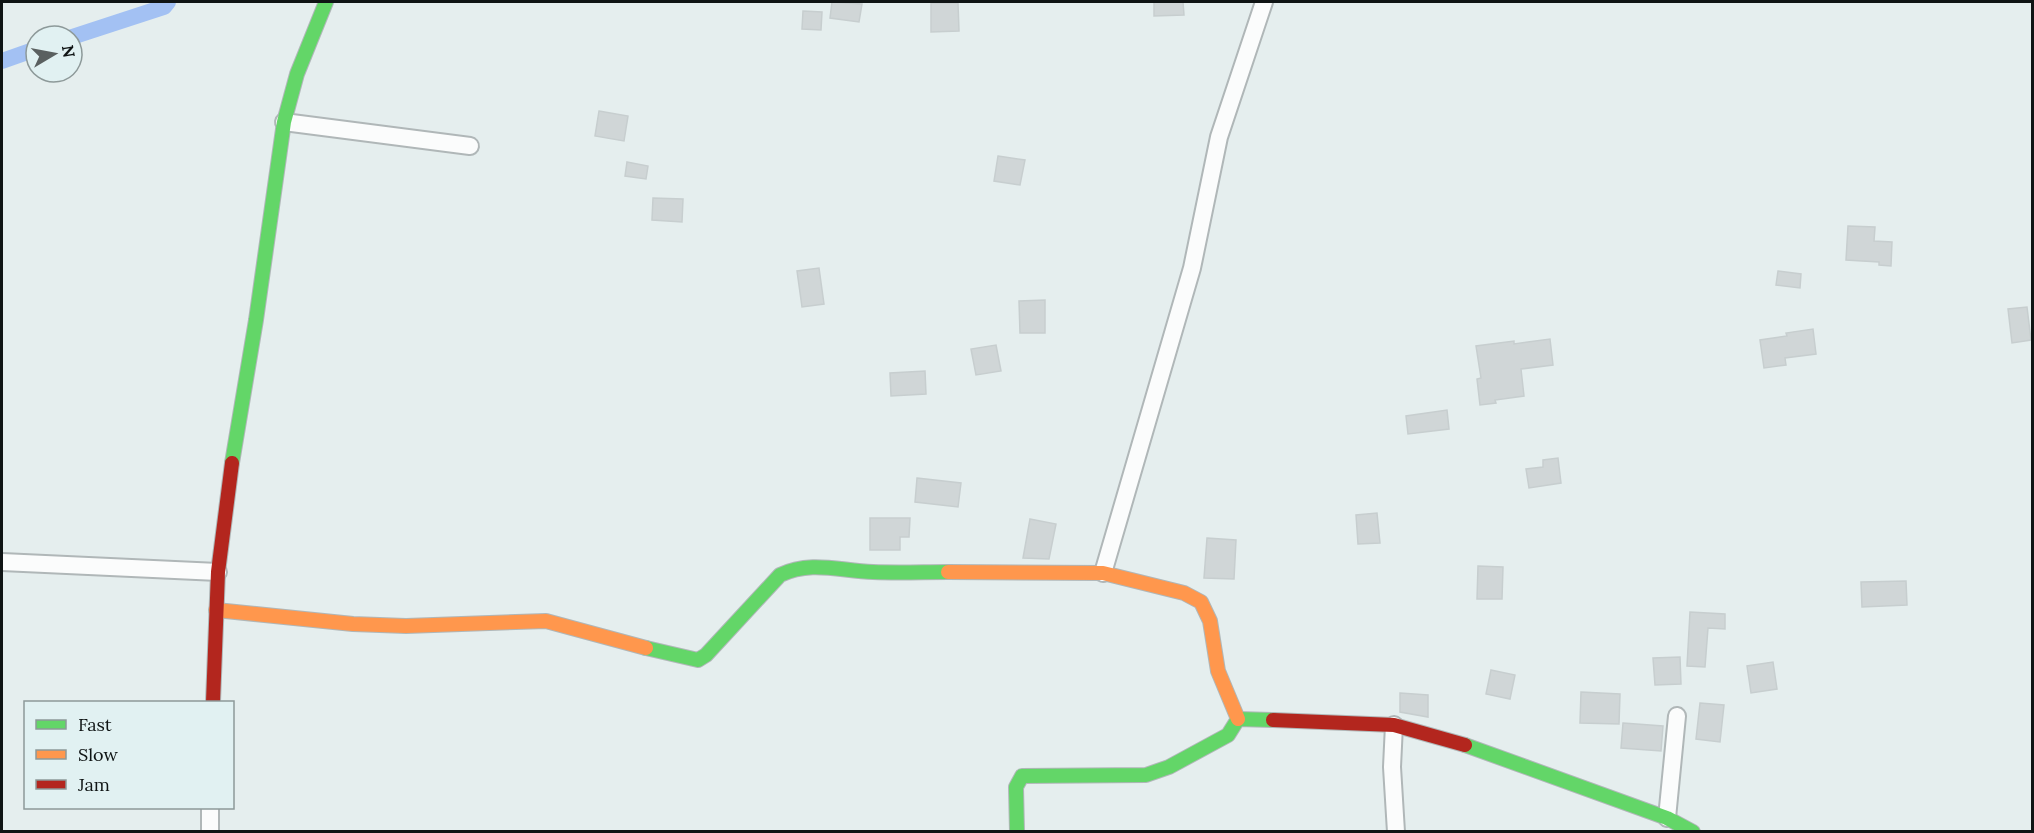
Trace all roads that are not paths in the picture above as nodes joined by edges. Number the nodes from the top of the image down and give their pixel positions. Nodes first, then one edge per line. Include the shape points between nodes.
1 (326, 2) edge
2 (1264, 2) edge
3 (284, 122) junction
4 (470, 146) dead end
5 (2, 562) edge
6 (218, 572) junction
7 (1103, 573) junction
8 (216, 610) junction
9 (213, 701) edge
10 (1677, 716) dead end
11 (1238, 719) junction
12 (1394, 725) junction
13 (210, 809) edge
14 (1667, 818) junction
15 (210, 831) edge
16 (1017, 831) edge
17 (1396, 831) edge
18 (1694, 831) edge

1 - 3 street via 297,74
2 - 7 street via 1219,137 1192,268
3 - 4 street
3 - 6 street
5 - 6 street
6 - 8 street
7 - 8 street via 794,568 780,575 698,660 546,621 406,626
7 - 11 street via 1184,593 1201,602 1210,621 1218,671
8 - 9 street
10 - 14 street
11 - 12 street
11 - 16 street via 1228,735 1146,775 1022,776 1016,787
12 - 14 street via 1480,749
12 - 17 street
13 - 15 street
14 - 18 street

